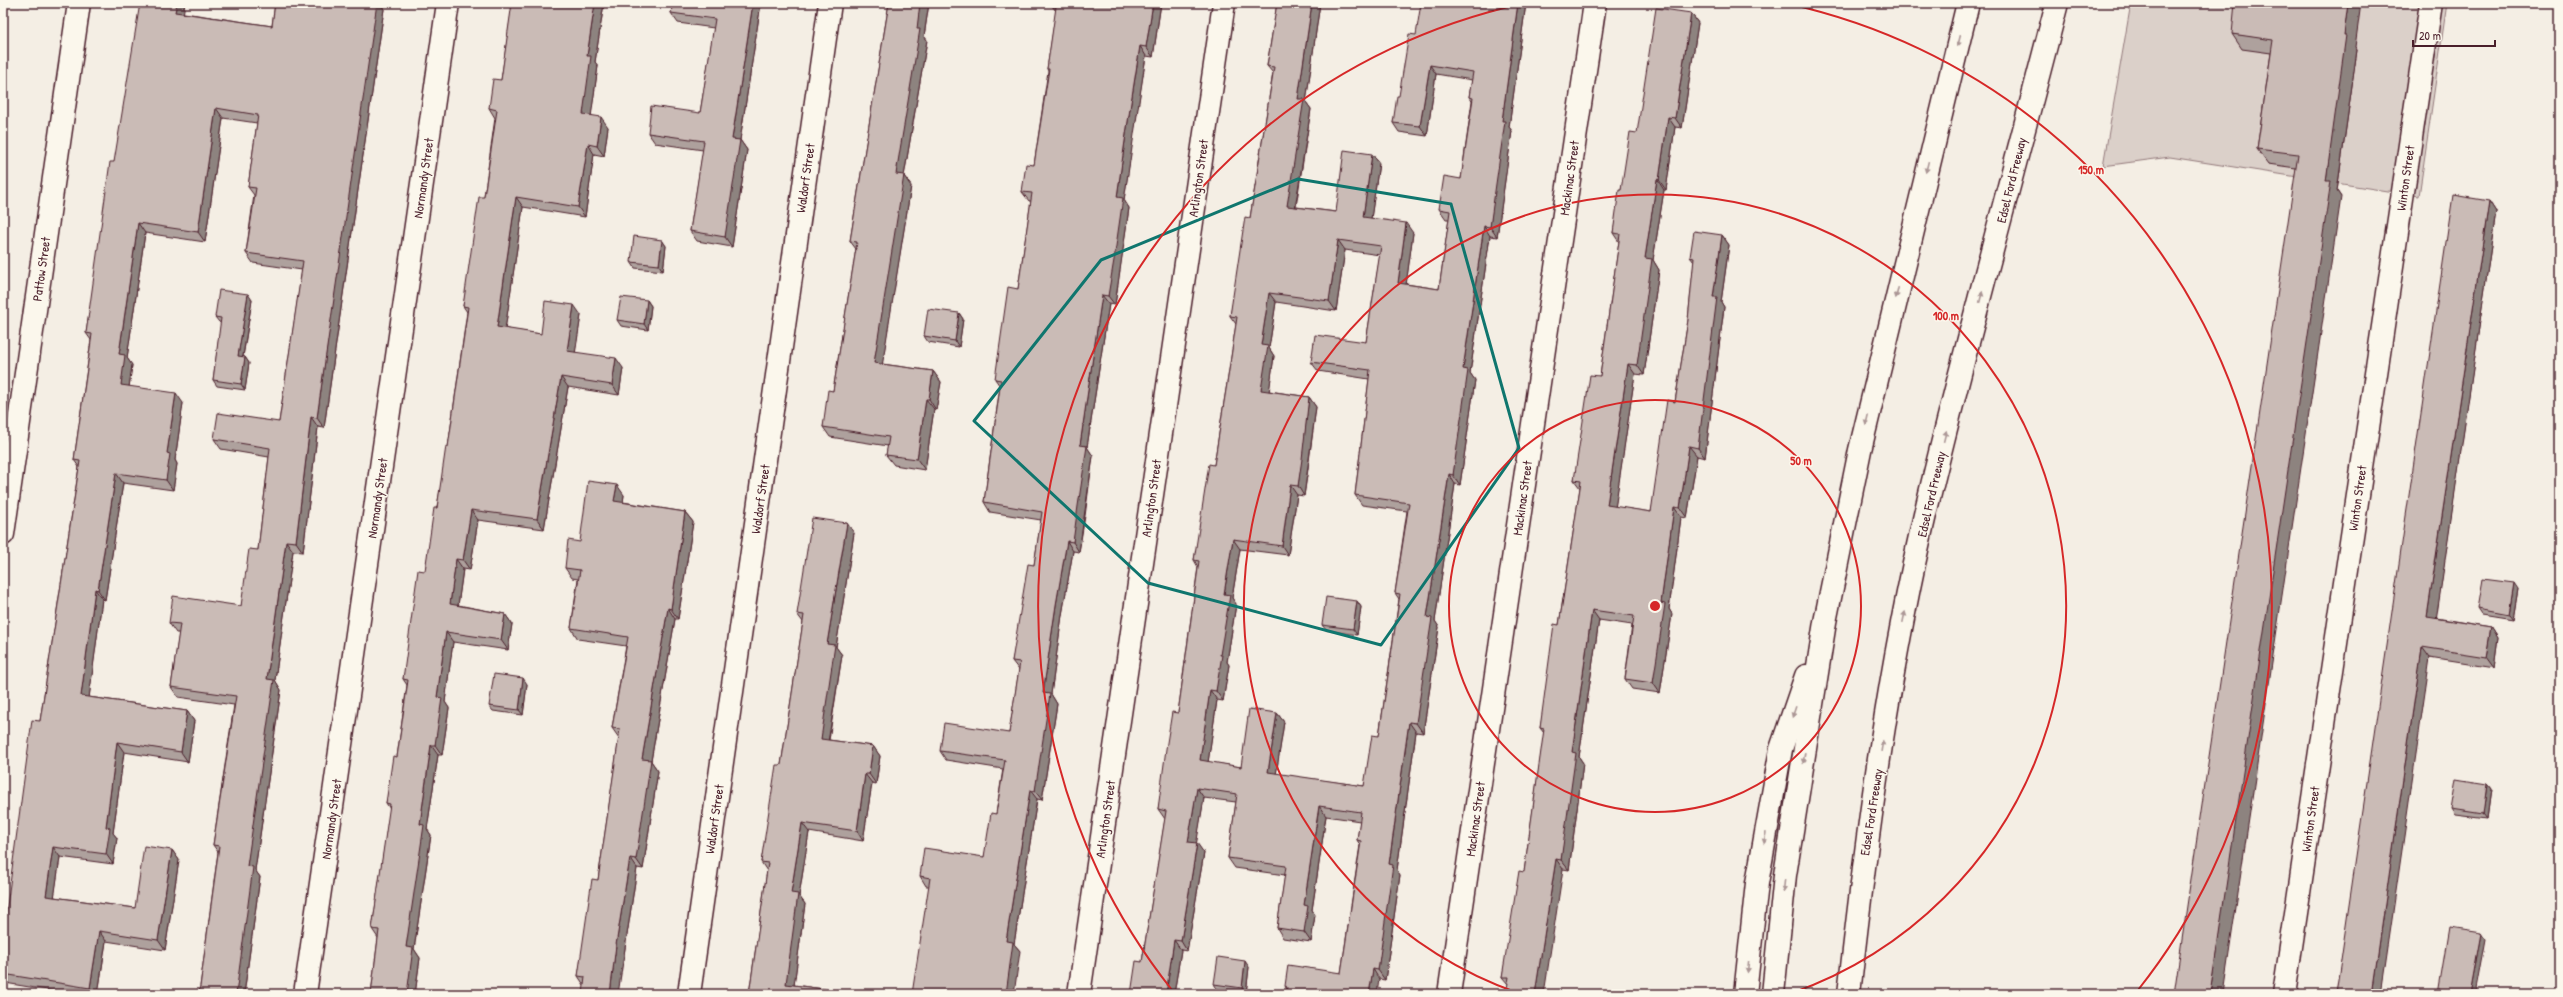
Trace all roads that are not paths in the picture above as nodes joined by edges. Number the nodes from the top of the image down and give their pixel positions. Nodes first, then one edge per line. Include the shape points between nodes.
1 (79, 3) edge
2 (448, 3) edge
3 (830, 3) edge
4 (1224, 3) edge
5 (1595, 3) edge
6 (1968, 3) edge
7 (2057, 3) edge
8 (2431, 3) edge
9 (3, 534) edge
10 (1825, 622) junction
11 (1863, 867) junction
12 (305, 994) edge
13 (689, 994) edge
14 (1079, 994) edge
15 (1449, 994) edge
16 (1745, 994) edge
17 (1773, 994) edge
18 (1849, 994) edge
19 (1865, 994) edge
20 (2284, 994) edge

1 - 9 main road, Pattow Street
2 - 12 main road, Normandy Street
3 - 13 main road, Waldorf Street
4 - 14 main road, Arlington Street
5 - 15 main road, Mackinac Street
6 -> 10 main road via 1860,450
11 -> 7 main road, Edsel Ford Freeway via 1899,640 1927,508
8 - 20 main road, Winton Street
10 -> 16 main road via 1781,749 1757,883
10 -> 17 main road via 1785,875
11 - 18 main road, Edsel Ford Freeway
11 - 19 main road

